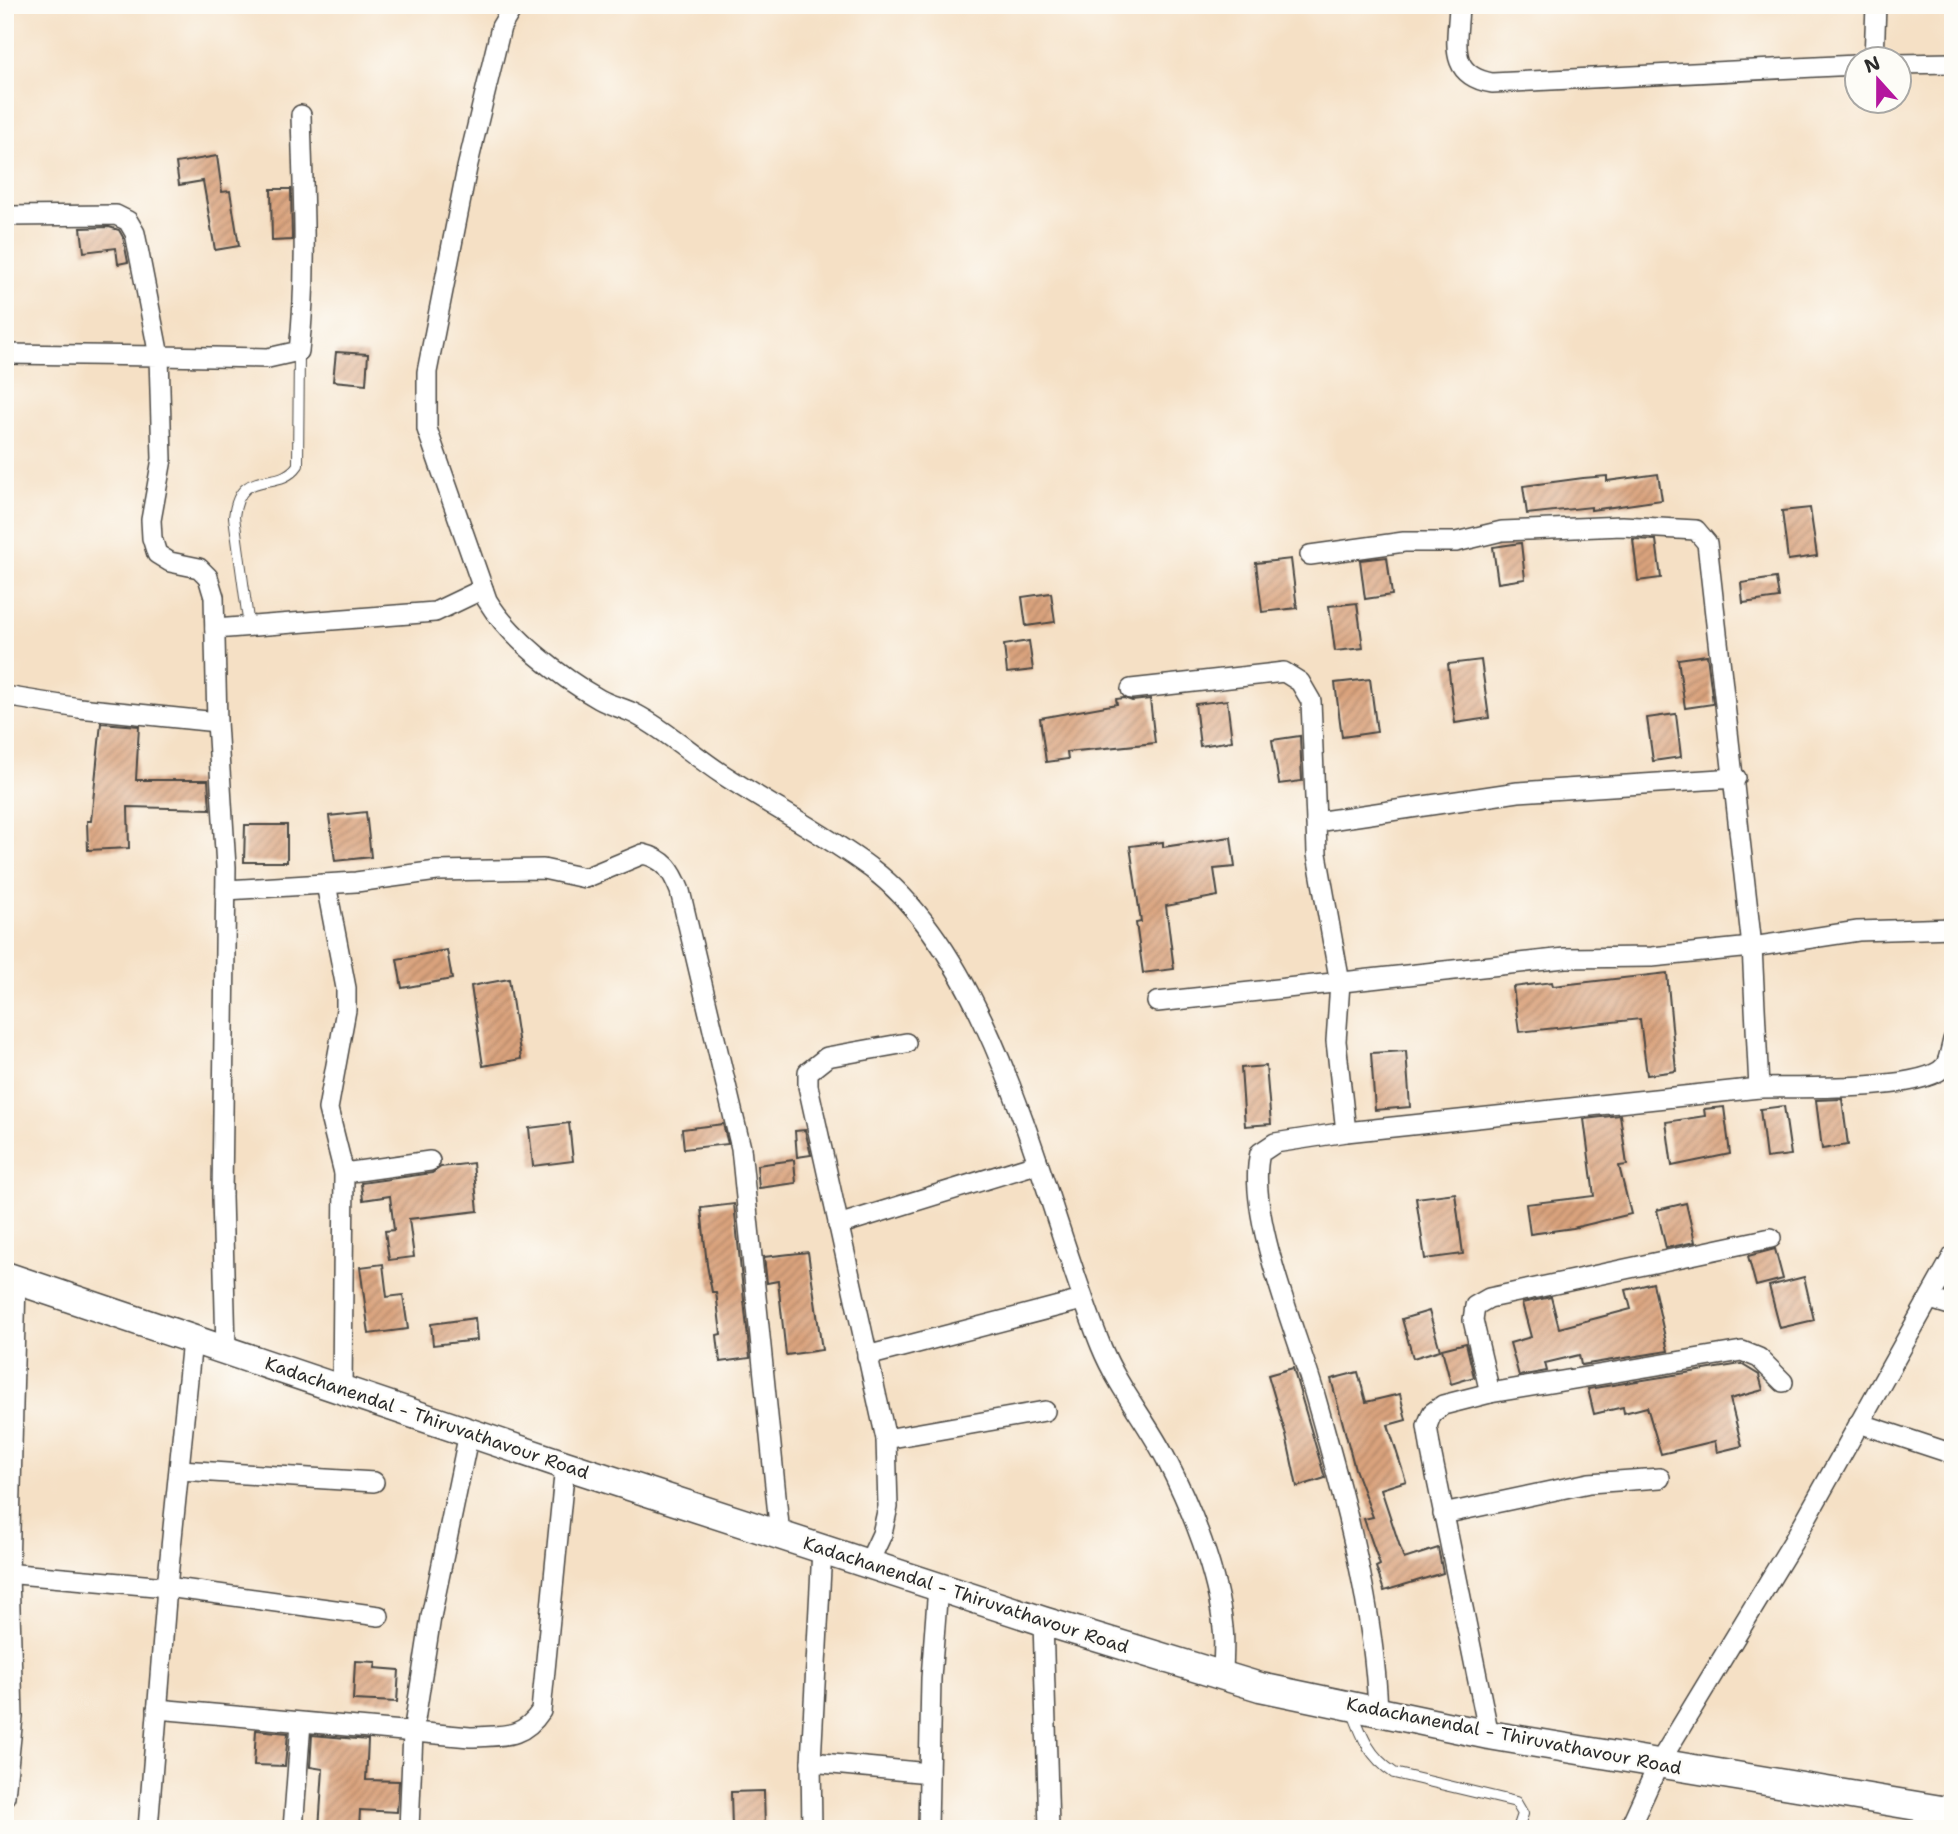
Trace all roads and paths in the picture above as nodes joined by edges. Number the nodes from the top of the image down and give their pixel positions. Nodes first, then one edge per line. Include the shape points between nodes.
1 (514, 5) edge
2 (1459, 5) edge
3 (1875, 5) edge
4 (1874, 46) edge
5 (1912, 64) edge
6 (1953, 64) edge
7 (1842, 66) edge
8 (301, 115) dead end
9 (5, 216) edge
10 (299, 351) junction
11 (5, 354) edge
12 (159, 356) junction
13 (1310, 555) dead end
14 (483, 589) junction
15 (249, 627) junction
16 (215, 629) junction
17 (1131, 689) dead end
18 (5, 696) edge
19 (217, 722) junction
20 (1736, 778) junction
21 (1316, 822) junction
22 (326, 884) junction
23 (226, 890) junction
24 (1953, 928) edge
25 (1752, 947) junction
26 (1340, 983) junction
27 (1157, 1002) dead end
28 (1953, 1040) edge
29 (906, 1044) dead end
30 (1759, 1088) junction
31 (1346, 1132) junction
32 (430, 1160) dead end
33 (1036, 1164) junction
34 (344, 1173) junction
35 (838, 1224) junction
36 (1771, 1238) dead end
37 (1953, 1256) edge
38 (10, 1278) edge
39 (1930, 1299) junction
40 (1082, 1300) junction
41 (1953, 1306) edge
42 (192, 1340) junction
43 (226, 1349) junction
44 (867, 1356) junction
45 (1783, 1382) dead end
46 (342, 1389) junction
47 (1490, 1393) junction
48 (1045, 1410) dead end
49 (1859, 1423) junction
50 (469, 1433) junction
51 (886, 1439) junction
52 (1953, 1454) edge
53 (565, 1465) junction
54 (180, 1469) junction
55 (1660, 1478) dead end
56 (374, 1482) dead end
57 (1443, 1514) junction
58 (780, 1535) junction
59 (822, 1549) junction
60 (869, 1562) junction
61 (7, 1573) edge
62 (167, 1587) junction
63 (939, 1587) junction
64 (379, 1616) dead end
65 (1043, 1621) junction
66 (1223, 1676) junction
67 (1351, 1706) junction
68 (157, 1709) junction
69 (1378, 1711) junction
70 (300, 1723) junction
71 (413, 1732) junction
72 (1489, 1735) junction
73 (811, 1762) junction
74 (1659, 1763) junction
75 (929, 1773) junction
76 (5, 1796) edge
77 (1953, 1812) edge
78 (148, 1829) edge
79 (293, 1829) edge
80 (409, 1829) edge
81 (813, 1829) edge
82 (928, 1829) edge
83 (1049, 1829) edge
84 (1518, 1829) edge
85 (1629, 1829) edge

1 - 14 street via 501,27 467,168 427,372 428,429
2 - 7 street via 1457,61 1478,81
3 - 4 street
5 - 6 street
8 - 10 street via 304,244
9 - 12 street via 116,215 128,221 139,245
10 - 12 street via 268,358
10 - 15 lane via 298,465 284,476 247,486 236,503
11 - 12 street
12 - 16 street via 162,458 152,538 157,554 199,568 208,577
13 - 20 street via 1404,542 1456,542 1502,531 1622,526 1696,530 1707,543
14 - 15 street via 435,612
14 - 33 street via 499,620 520,642 599,699 637,715 872,870 916,909 956,968 999,1057
15 - 16 street
16 - 19 street
17 - 21 street via 1284,673 1300,682 1311,701
18 - 19 street
19 - 23 street
20 - 21 street via 1518,792
20 - 25 street
21 - 26 street via 1317,854
22 - 23 street
22 - 34 street via 346,988 328,1109
22 - 58 street via 437,871 543,869 585,877 643,854 664,862 673,873 741,1147
23 - 43 street via 222,1196
24 - 25 street via 1858,930
25 - 26 street via 1652,957 1564,958
25 - 30 street
26 - 27 street
26 - 31 street via 1336,1041
28 - 30 street via 1945,1066 1905,1083
29 - 35 street via 827,1057 808,1072 807,1086
30 - 31 street
31 - 69 street via 1275,1143 1260,1153 1255,1172 1282,1294 1342,1494 1376,1652
32 - 34 street
33 - 35 street
33 - 40 street
34 - 46 street
35 - 44 street
36 - 47 street via 1489,1298 1475,1306 1473,1320
37 - 39 street
38 - 42 main road, Kadachanendal - Thiruvathavour Road
38 - 61 street
39 - 41 street
39 - 49 street
40 - 44 street
40 - 66 street via 1114,1378 1167,1460 1188,1509 1220,1608
42 - 43 main road, Kadachanendal - Thiruvathavour Road
42 - 54 street
43 - 46 main road, Kadachanendal - Thiruvathavour Road
44 - 51 street
45 - 47 street via 1759,1358 1742,1351
46 - 50 main road, Kadachanendal - Thiruvathavour Road
47 - 57 street via 1443,1405 1432,1413 1427,1426
48 - 51 street
49 - 52 street
49 - 74 street
50 - 53 main road, Kadachanendal - Thiruvathavour Road
50 - 71 street
51 - 60 street via 888,1507
53 - 58 main road, Kadachanendal - Thiruvathavour Road
53 - 71 street via 541,1711 531,1726 517,1734 470,1737
54 - 56 street
54 - 62 street
55 - 57 street via 1589,1483
57 - 72 street
58 - 59 main road, Kadachanendal - Thiruvathavour Road
59 - 60 main road, Kadachanendal - Thiruvathavour Road
59 - 73 street
60 - 63 main road, Kadachanendal - Thiruvathavour Road
61 - 62 street
61 - 76 street via 13,1717
62 - 64 street
62 - 68 street
63 - 65 main road, Kadachanendal - Thiruvathavour Road
63 - 75 street
65 - 66 main road, Kadachanendal - Thiruvathavour Road
65 - 83 street
66 - 67 main road, Kadachanendal - Thiruvathavour Road
67 - 69 main road, Kadachanendal - Thiruvathavour Road
67 - 84 lane via 1370,1753 1383,1766 1394,1773 1516,1802 1523,1814
68 - 70 street
68 - 78 street
69 - 72 main road, Kadachanendal - Thiruvathavour Road
70 - 71 street
70 - 79 street
71 - 80 street
72 - 74 main road, Kadachanendal - Thiruvathavour Road
73 - 75 street
73 - 81 street
74 - 77 main road, Kadachanendal - Thiruvathavour Road
74 - 85 street
75 - 82 street

